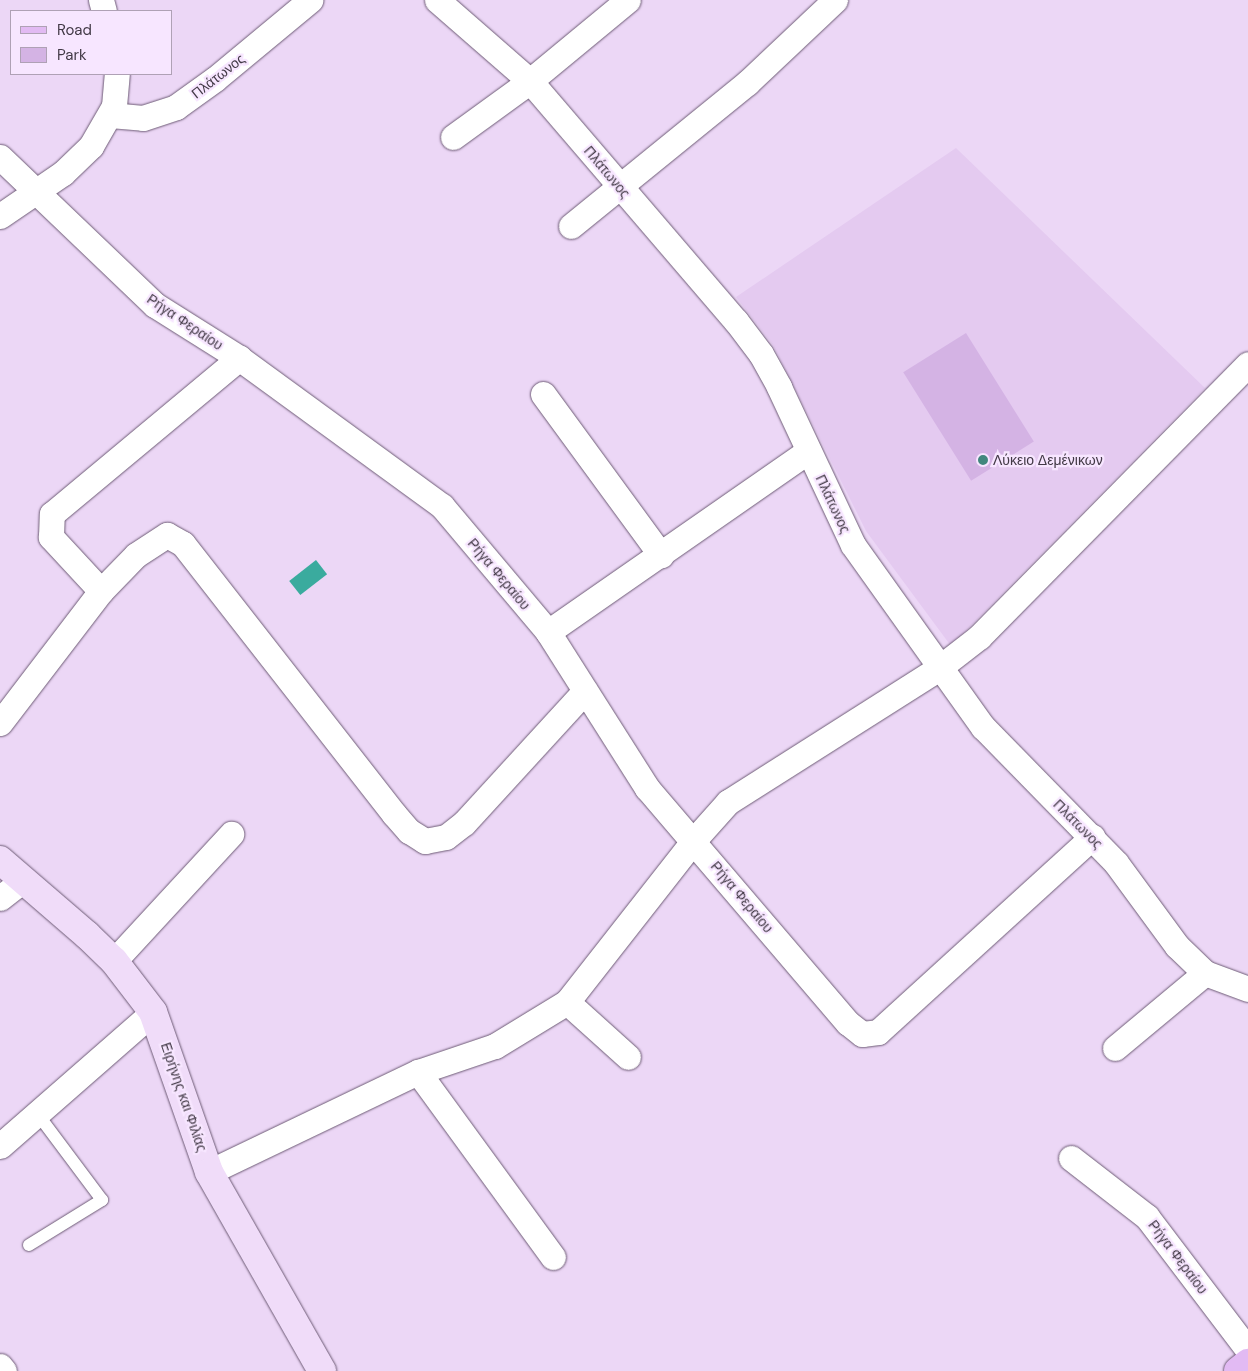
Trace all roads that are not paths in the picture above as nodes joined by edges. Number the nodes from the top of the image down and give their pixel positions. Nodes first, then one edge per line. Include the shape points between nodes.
1 (310, 0) edge
2 (437, 0) edge
3 (628, 0) edge
4 (836, 0) edge
5 (117, 75) edge
6 (530, 81) junction
7 (110, 115) junction
8 (453, 137) dead end
9 (0, 157) edge
10 (618, 185) junction
11 (38, 190) junction
12 (0, 216) edge
13 (571, 226) dead end
14 (239, 358) junction
15 (1248, 364) edge
16 (543, 394) dead end
17 (808, 451) junction
18 (661, 555) junction
19 (101, 591) junction
20 (548, 632) junction
21 (940, 668) junction
22 (585, 691) junction
23 (0, 723) edge
24 (231, 834) dead end
25 (1092, 837) junction
26 (694, 840) junction
27 (0, 860) edge
28 (22, 881) junction
29 (0, 898) edge
30 (114, 961) junction
31 (1205, 974) junction
32 (1248, 989) edge
33 (567, 1002) junction
34 (153, 1012) junction
35 (1115, 1048) dead end
36 (628, 1057) dead end
37 (418, 1072) junction
38 (37, 1113) junction
39 (0, 1146) edge
40 (1071, 1158) dead end
41 (210, 1172) junction
42 (29, 1244) dead end
43 (553, 1257) dead end
44 (1248, 1350) edge
45 (1248, 1363) edge
46 (0, 1366) edge
47 (4, 1371) edge
48 (322, 1371) edge
49 (1238, 1371) edge

1 - 7 street, Πλάτωνος via 176,107 143,118
2 - 6 street, Πλάτωνος
3 - 6 street
4 - 10 street via 747,83
5 - 7 street via 117,95
6 - 8 street
6 - 10 street, Πλάτωνος
7 - 11 street via 91,146 63,173
9 - 11 street, Ρήγα Φεραίου
10 - 13 street
10 - 17 street, Πλάτωνος via 760,354
11 - 12 street
11 - 14 street, Ρήγα Φεραίου via 155,305
14 - 19 street via 52,514 51,537
14 - 20 street, Ρήγα Φεραίου via 442,506
15 - 21 street via 979,637
16 - 18 street
17 - 18 street
17 - 21 street, Πλάτωνος via 852,544
18 - 20 street
19 - 22 street via 136,555 166,535 183,544 394,814 409,831 425,841 446,837 464,823
19 - 23 street
20 - 22 street, Ρήγα Φεραίου
21 - 25 street, Πλάτωνος via 983,727 1013,761
21 - 26 street via 728,802
22 - 26 street, Ρήγα Φεραίου via 648,788
24 - 30 street
25 - 26 street, Ρήγα Φεραίου via 878,1032 862,1034 848,1023
25 - 31 street, Πλάτωνος via 1116,862 1177,946
26 - 33 street
27 - 28 street, Ειρήνης και Φιλίας
28 - 29 street
28 - 30 street, Ειρήνης και Φιλίας
30 - 34 street, Ειρήνης και Φιλίας
31 - 32 street, Πλάτωνος
31 - 35 street
33 - 36 street
33 - 37 street via 495,1046
34 - 38 street
34 - 41 street, Ειρήνης και Φιλίας
37 - 41 street
37 - 43 street
38 - 39 street
38 - 42 lane via 102,1200
40 - 44 street, Ρήγα Φεραίου via 1147,1217
41 - 48 street, Ειρήνης και Φιλίας
45 - 49 main road
46 - 47 street

